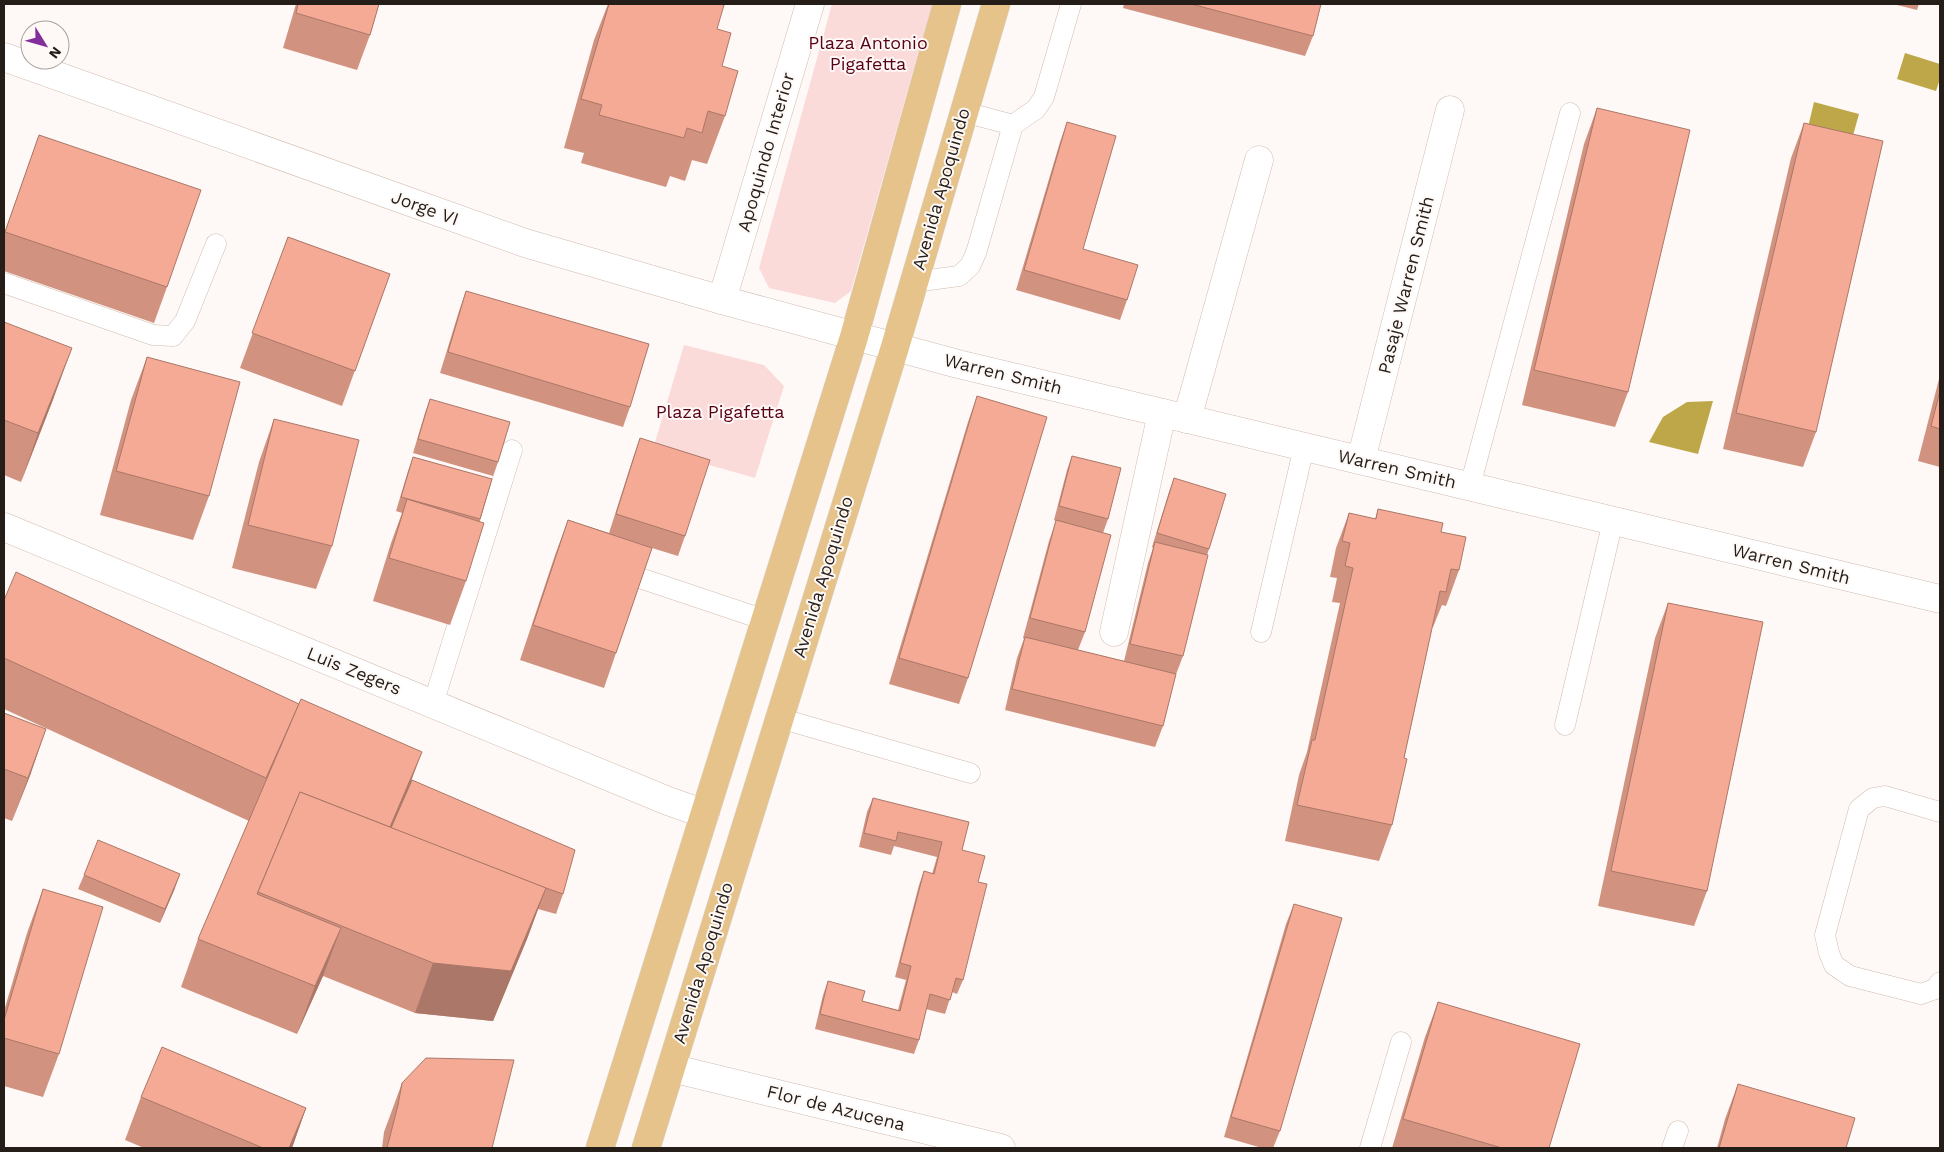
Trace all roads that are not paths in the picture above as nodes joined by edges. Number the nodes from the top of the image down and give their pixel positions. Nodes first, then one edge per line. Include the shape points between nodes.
1 (810, 4) edge
2 (947, 4) edge
3 (996, 4) edge
4 (1071, 4) edge
5 (4, 57) edge
6 (1450, 110) dead end
7 (964, 112) junction
8 (1570, 114) dead end
9 (1013, 125) junction
10 (1259, 160) dead end
11 (216, 244) dead end
12 (914, 282) junction
13 (4, 283) edge
14 (722, 300) junction
15 (854, 337) junction
16 (895, 347) junction
17 (1175, 416) junction
18 (1304, 447) junction
19 (512, 450) dead end
20 (1361, 460) junction
21 (1470, 486) junction
22 (1613, 521) junction
23 (4, 527) edge
24 (615, 570) edge
25 (1940, 600) edge
26 (766, 620) junction
27 (1114, 632) dead end
28 (1261, 632) dead end
29 (433, 704) junction
30 (779, 718) junction
31 (1565, 726) dead end
32 (970, 773) dead end
33 (1940, 812) edge
34 (705, 814) junction
35 (1940, 982) edge
36 (1401, 1042) dead end
37 (671, 1068) junction
38 (600, 1148) edge
39 (646, 1148) edge
40 (1001, 1148) edge
41 (1370, 1148) edge

1 - 14 street, Apoquindo Interior
2 - 15 main road
3 - 7 main road, Avenida Apoquindo
4 - 9 lane via 1044,97 1036,109
5 - 14 street, Jorge VI via 525,244
6 - 20 street, Pasaje Warren Smith
7 - 9 lane
7 - 12 main road, Avenida Apoquindo
8 - 21 lane
9 - 12 lane via 970,266 959,276
10 - 17 street
11 - 13 lane via 185,321 174,336 153,335
12 - 16 main road, Avenida Apoquindo
14 - 15 street, Jorge VI
15 - 16 street, Warren Smith
15 - 26 main road
16 - 17 street, Warren Smith
16 - 30 main road, Avenida Apoquindo
17 - 18 street, Warren Smith
17 - 27 street
18 - 20 street, Warren Smith
18 - 28 lane
19 - 29 lane
20 - 21 street, Warren Smith
21 - 22 street, Warren Smith
22 - 25 street, Warren Smith
22 - 31 lane
23 - 29 street, Luis Zegers
24 - 26 lane
26 - 34 main road
29 - 34 street, Luis Zegers
30 - 32 lane
30 - 37 main road, Avenida Apoquindo
33 - 35 lane via 1885,796 1873,798 1859,810 1825,935 1834,965 1850,976 1920,994 1935,989
34 - 38 main road
36 - 41 lane
37 - 39 main road, Avenida Apoquindo
37 - 40 street, Flor de Azucena

